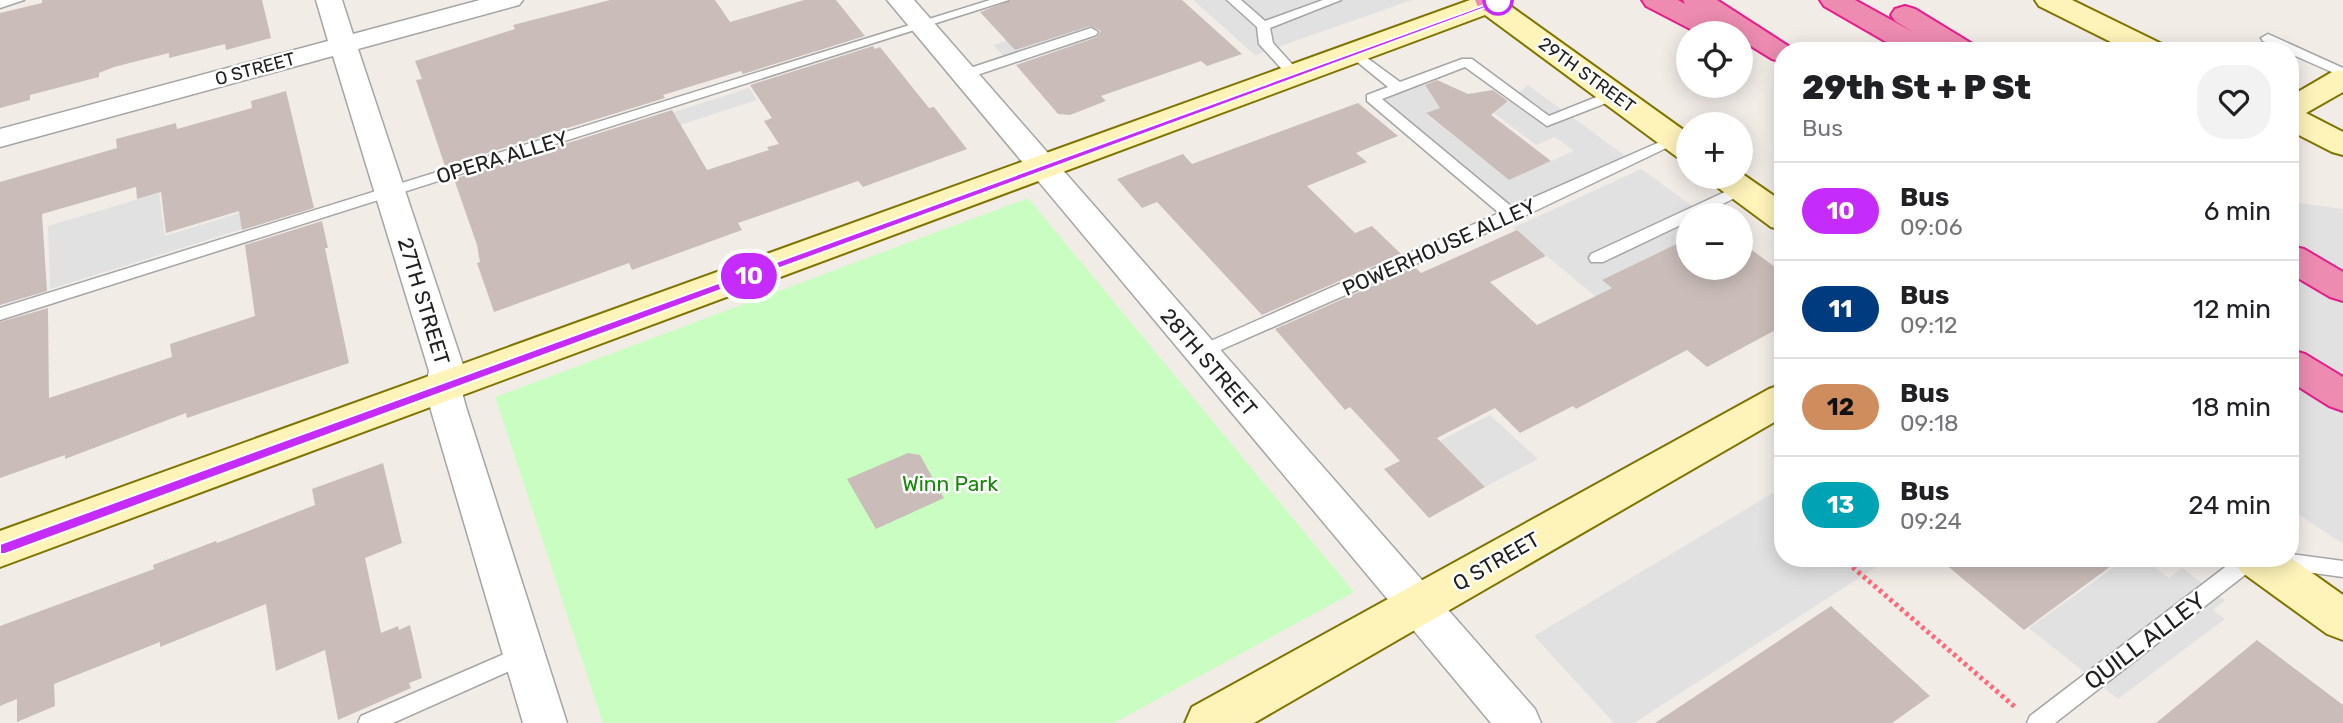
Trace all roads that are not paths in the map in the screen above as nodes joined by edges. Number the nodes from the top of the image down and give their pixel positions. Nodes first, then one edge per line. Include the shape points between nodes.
1 (18, 0) edge
2 (328, 0) edge
3 (510, 0) edge
4 (1003, 0) edge
5 (1233, 0) edge
6 (1335, 0) edge
7 (1656, 0) edge
8 (1697, 0) edge
9 (1834, 0) edge
10 (1882, 0) edge
11 (2049, 0) edge
12 (1490, 1) edge
13 (0, 4) edge
14 (911, 13) edge
15 (1697, 21) edge
16 (1263, 26) junction
17 (1091, 33) dead end
18 (2267, 38) dead end
19 (1908, 42) edge
20 (1949, 42) edge
21 (2135, 42) edge
22 (2276, 42) edge
23 (343, 45) junction
24 (1774, 47) edge
25 (1753, 50) edge
26 (1355, 53) junction
27 (2299, 53) edge
28 (1774, 61) edge
29 (2343, 73) edge
30 (963, 75) junction
31 (1295, 75) junction
32 (2343, 79) edge
33 (1398, 88) junction
34 (1614, 95) junction
35 (2299, 104) edge
36 (2299, 122) edge
37 (0, 138) edge
38 (1676, 141) edge
39 (2343, 145) edge
40 (1676, 147) edge
41 (1043, 168) junction
42 (1723, 189) edge
43 (1742, 189) edge
44 (390, 192) junction
45 (1774, 212) edge
46 (1512, 215) junction
47 (1597, 258) dead end
48 (2299, 263) edge
49 (2343, 288) edge
50 (0, 314) edge
51 (1201, 352) junction
52 (2299, 368) edge
53 (443, 388) junction
54 (2343, 396) edge
55 (1774, 404) edge
56 (0, 549) edge
57 (2299, 563) edge
58 (2241, 567) edge
59 (2267, 567) edge
60 (2343, 569) edge
61 (1417, 606) junction
62 (2343, 620) edge
63 (524, 654) junction
64 (2031, 718) edge
65 (369, 723) edge
66 (545, 723) edge
67 (1209, 723) edge
68 (1519, 723) edge

1 - 13 lane
2 - 23 street, 27TH STREET
3 - 23 street, O STREET
4 - 14 lane, OPERA ALLEY
5 - 16 lane
6 - 16 lane
7 - 15 highway
8 - 24 highway
9 - 19 highway
10 - 20 highway
11 - 21 main road
12 - 26 main road
12 - 34 main road, 29TH STREET
14 - 30 street, 28TH STREET
14 - 44 lane, OPERA ALLEY
16 - 31 lane via 1266,44
17 - 30 lane
18 - 22 lane
23 - 37 street, O STREET
23 - 44 street, 27TH STREET
25 - 28 highway
26 - 31 main road
26 - 33 lane
27 - 29 lane
30 - 41 street, 28TH STREET
31 - 41 main road
32 - 35 main road
33 - 34 lane via 1467,62 1547,122
33 - 46 lane via 1372,98
34 - 38 main road, 29TH STREET
36 - 39 main road
40 - 46 lane, POWERHOUSE ALLEY
41 - 51 street, 28TH STREET
41 - 53 main road
42 - 47 lane
43 - 45 main road
44 - 50 lane, OPERA ALLEY via 112,273
44 - 53 street, 27TH STREET via 447,371
46 - 51 lane, POWERHOUSE ALLEY
48 - 49 highway
51 - 61 street, 28TH STREET
52 - 54 highway
53 - 56 main road
53 - 63 street, 27TH STREET
55 - 61 main road, Q STREET
57 - 60 lane
58 - 64 lane, QUILL ALLEY
59 - 62 main road
61 - 67 main road, Q STREET
61 - 68 street, 28TH STREET
63 - 65 lane
63 - 66 street, 27TH STREET

